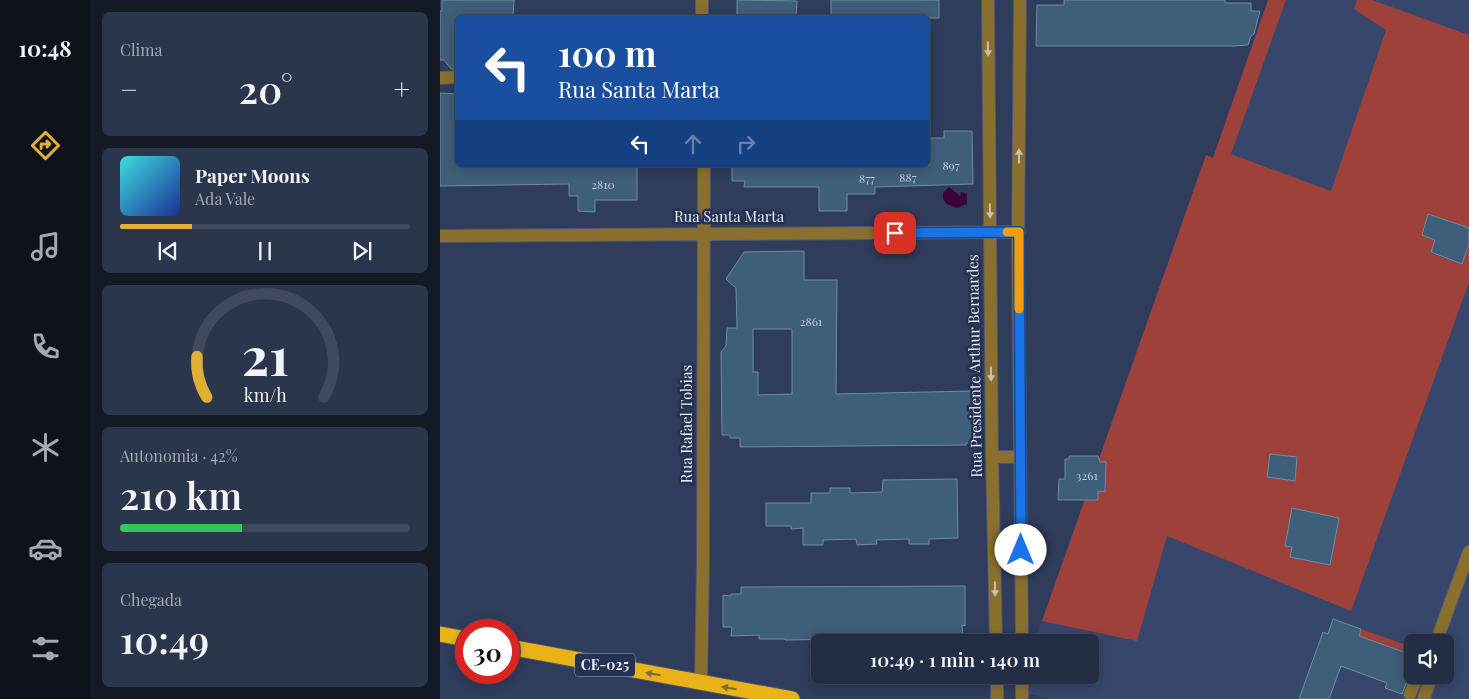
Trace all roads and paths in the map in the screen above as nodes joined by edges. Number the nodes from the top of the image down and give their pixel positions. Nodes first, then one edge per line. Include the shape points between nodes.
1 (702, 0) edge
2 (988, 0) edge
3 (1020, 0) edge
4 (702, 15) edge
5 (455, 77) edge
6 (440, 78) edge
7 (704, 167) edge
8 (990, 232) junction
9 (1019, 232) junction
10 (705, 234) junction
11 (440, 236) edge
12 (992, 457) junction
13 (1020, 457) junction
14 (1469, 552) edge
15 (440, 634) edge
16 (996, 634) edge
17 (1022, 634) edge
18 (1439, 634) edge
19 (455, 637) edge
20 (520, 649) edge
21 (701, 682) junction
22 (997, 684) edge
23 (1022, 684) edge
24 (1414, 684) edge
25 (1429, 684) edge
26 (1410, 694) dead end
27 (1424, 698) edge
28 (792, 699) edge
29 (997, 699) edge
30 (1022, 699) edge

1 - 4 street
2 -> 8 street, Rua Presidente Arthur Bernardes
9 -> 3 street
5 - 6 street
7 - 10 street, Rua Rafael Tobias
8 - 9 street, Rua Santa Marta
8 - 10 street, Rua Santa Marta
8 -> 12 street, Rua Presidente Arthur Bernardes
9 - 13 street
10 - 11 street, Rua Santa Marta
10 - 21 street, Rua Rafael Tobias
12 - 13 street
12 -> 16 street, Rua Presidente Arthur Bernardes
13 - 17 street
14 - 18 street
15 - 19 highway
21 -> 20 highway, CE-025
28 -> 21 highway, CE-025
22 - 29 street
23 - 30 street
24 - 26 street
25 - 27 street

